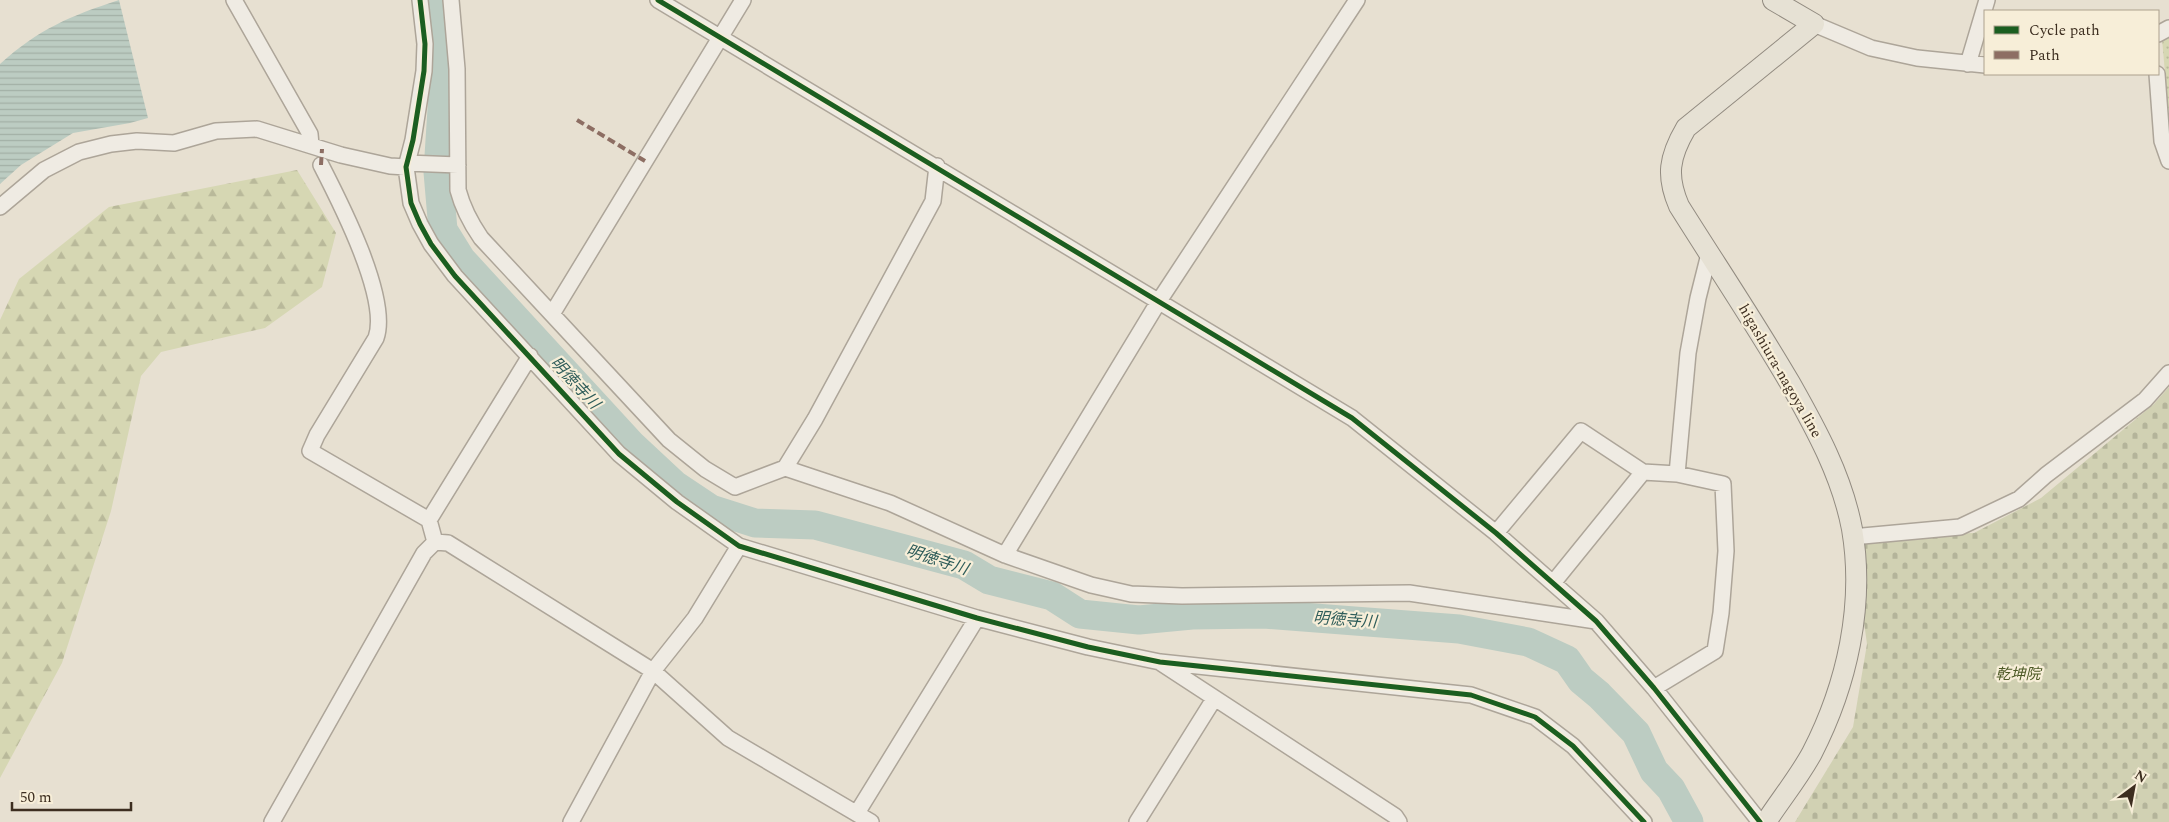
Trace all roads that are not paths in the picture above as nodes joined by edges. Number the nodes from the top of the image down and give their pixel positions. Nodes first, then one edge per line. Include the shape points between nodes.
1 (234, 0) edge
2 (420, 0) edge
3 (451, 0) edge
4 (658, 0) edge
5 (743, 0) edge
6 (1357, 0) edge
7 (1773, 0) edge
8 (1984, 10) edge
9 (1814, 24) junction
10 (720, 37) junction
11 (1968, 64) junction
12 (1984, 65) edge
13 (2157, 75) edge
14 (311, 145) junction
15 (2169, 162) edge
16 (321, 165) dead end
17 (410, 165) junction
18 (454, 165) junction
19 (937, 166) junction
20 (0, 207) edge
21 (1709, 254) junction
22 (1730, 286) junction
23 (1698, 298) junction
24 (1159, 301) junction
25 (552, 314) junction
26 (530, 356) junction
27 (2169, 373) edge
28 (785, 468) junction
29 (1643, 472) junction
30 (1677, 474) junction
31 (428, 520) junction
32 (1496, 534) junction
33 (1852, 537) junction
34 (435, 542) junction
35 (739, 546) junction
36 (1005, 555) junction
37 (1553, 583) junction
38 (977, 618) junction
39 (1596, 621) junction
40 (1160, 662) junction
41 (653, 671) junction
42 (1654, 688) junction
43 (1214, 699) junction
44 (857, 813) junction
45 (272, 822) edge
46 (571, 822) edge
47 (871, 822) edge
48 (1137, 822) edge
49 (1399, 822) edge
50 (1644, 822) edge
51 (1760, 822) edge
52 (1766, 822) edge

1 - 14 street via 310,134
2 - 17 street via 425,44 424,71
3 - 18 street via 457,70
4 - 10 street
5 - 10 street
6 - 24 street
7 - 9 main road
8 - 11 street
9 - 11 street via 1870,48
9 - 21 main road, higashiura-nagoya line via 1686,128 1674,152 1670,176 1673,193
10 - 19 street
10 - 25 street
11 - 12 street
13 - 15 street via 2162,141
14 - 17 street via 390,166
14 - 20 street via 257,129 216,131 174,143 136,141 111,144 61,160
16 - 31 street via 347,215 363,256 380,319 376,338 310,451
17 - 18 street
17 - 26 street via 412,203 431,244 455,276
18 - 25 street via 462,207 468,220
19 - 24 street
19 - 28 street via 933,201
21 - 22 main road, higashiura-nagoya line
21 - 23 street
22 - 23 street via 1713,282
22 - 33 main road, higashiura-nagoya line via 1818,434 1840,485
23 - 30 street via 1688,353
24 - 32 street via 1352,418
24 - 36 street
25 - 28 street via 669,440 705,469 735,487
26 - 31 street
26 - 35 street via 619,454 677,502
27 - 33 street via 2145,400 2019,499 1960,526
28 - 36 street via 890,503
29 - 30 street
29 - 32 street via 1581,431
29 - 37 street
30 - 42 street via 1723,484 1726,551 1721,613 1715,652
31 - 34 street
32 - 37 street
33 - 52 main road, higashiura-nagoya line via 1856,570 1855,610 1851,646 1840,684 1812,754
34 - 41 street via 448,543
34 - 45 street via 424,553
35 - 38 street
35 - 41 street via 695,618
36 - 39 street via 1091,585 1131,594 1409,593
37 - 39 street
38 - 40 street
38 - 44 street
39 - 42 street
40 - 43 street
40 - 50 street via 1471,695 1535,718 1573,746
41 - 44 street via 728,738
41 - 46 street
42 - 51 street
43 - 48 street
43 - 49 street via 1395,816
44 - 47 street

